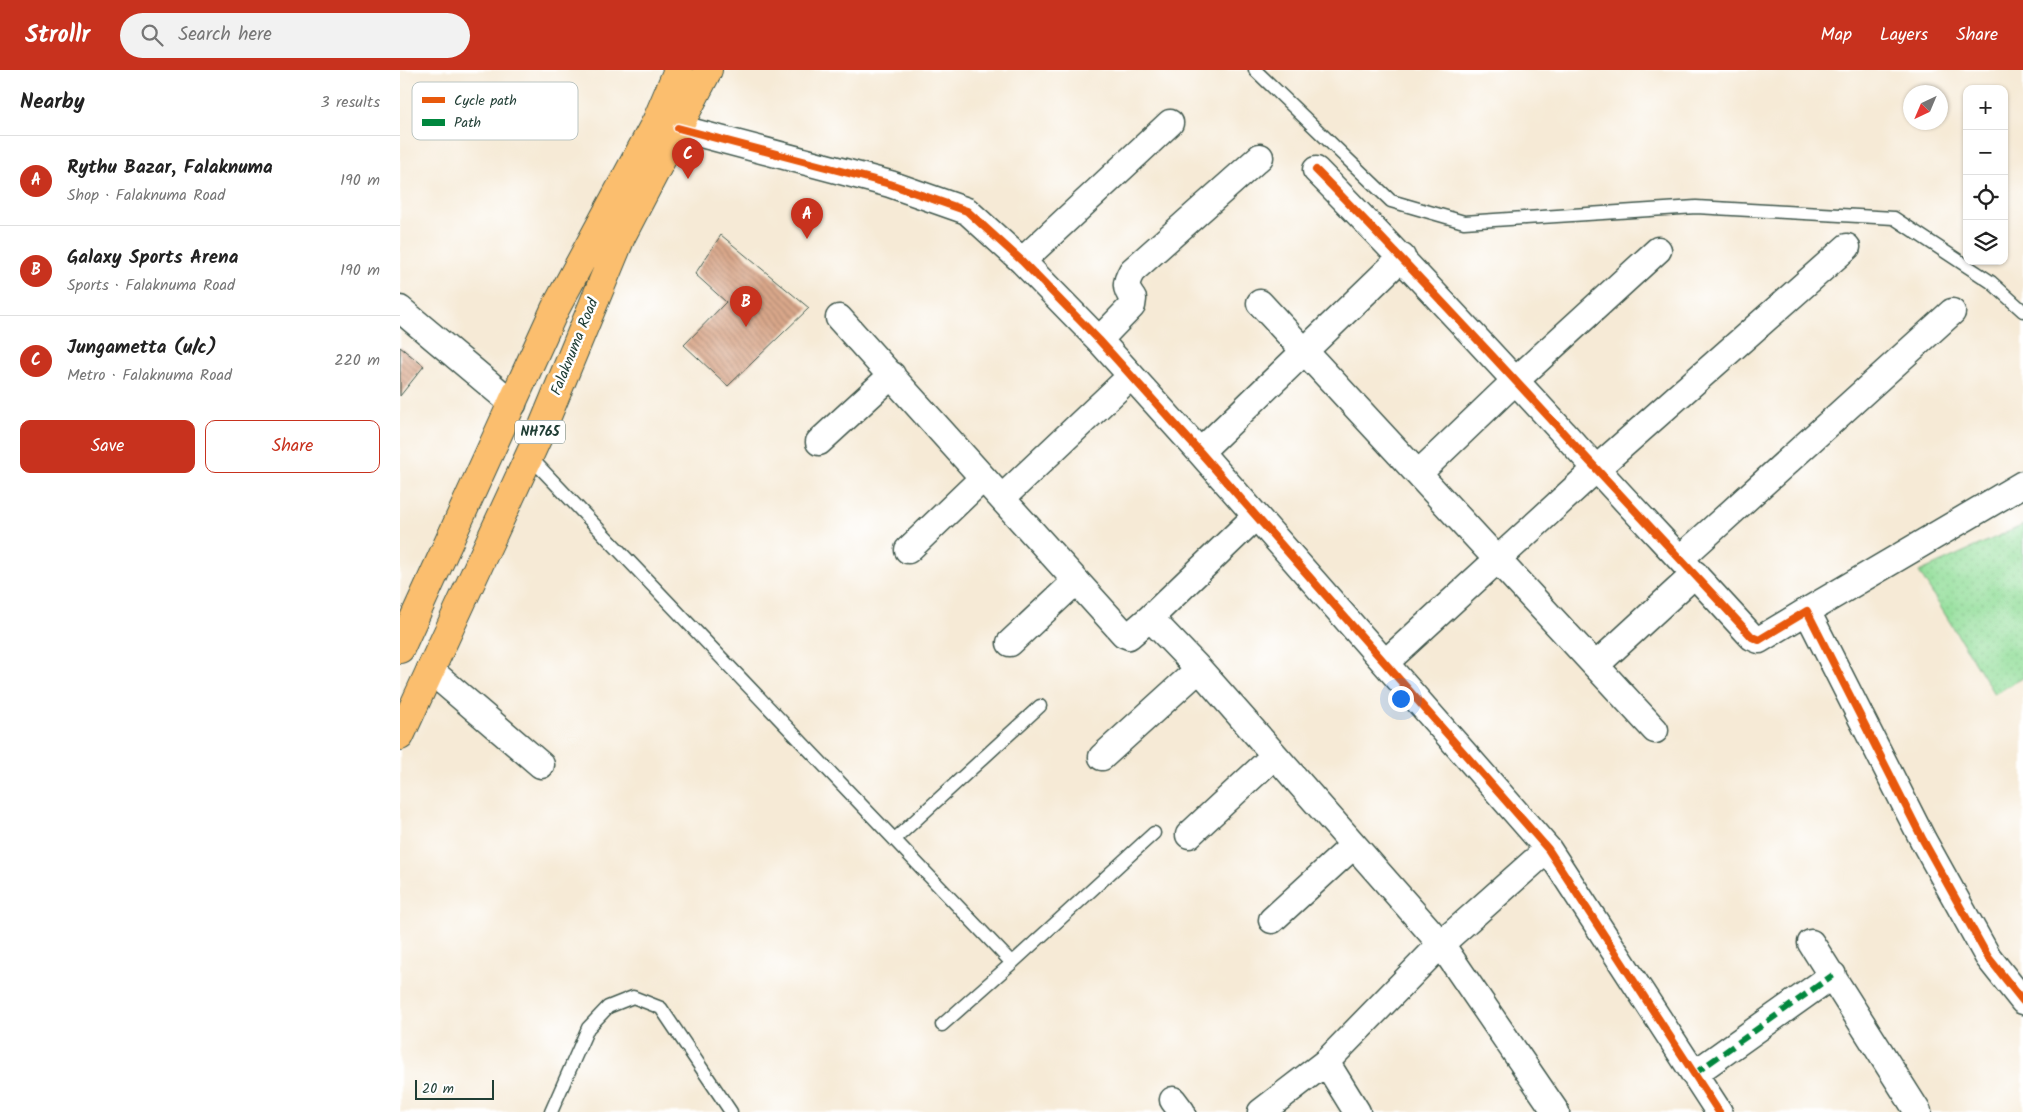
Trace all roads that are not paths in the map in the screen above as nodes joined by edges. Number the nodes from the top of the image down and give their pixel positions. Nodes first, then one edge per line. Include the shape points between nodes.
1 (678, 70) edge
2 (708, 70) edge
3 (1255, 70) edge
4 (1170, 123) dead end
5 (678, 128) junction
6 (1260, 157) dead end
7 (1316, 170) dead end
8 (1847, 247) dead end
9 (1658, 250) dead end
10 (1402, 257) junction
11 (1022, 261) junction
12 (1260, 303) dead end
13 (400, 309) edge
14 (2023, 311) edge
15 (1952, 312) dead end
16 (840, 318) dead end
17 (1099, 340) junction
18 (1305, 351) junction
19 (892, 374) junction
20 (1131, 376) junction
21 (1515, 381) junction
22 (513, 404) junction
23 (819, 442) dead end
24 (1200, 452) junction
25 (529, 456) junction
26 (1596, 469) junction
27 (1419, 473) junction
28 (983, 478) junction
29 (2023, 484) edge
30 (1002, 498) junction
31 (1255, 517) junction
32 (908, 550) dead end
33 (1499, 560) junction
34 (1688, 566) junction
35 (1076, 581) junction
36 (1806, 612) junction
37 (1150, 618) junction
38 (1010, 643) dead end
39 (400, 649) edge
40 (1385, 663) junction
41 (1596, 665) junction
42 (430, 670) junction
43 (1199, 670) junction
44 (1040, 706) dead end
45 (1655, 730) dead end
46 (400, 736) edge
47 (1274, 756) junction
48 (1102, 757) dead end
49 (541, 765) dead end
50 (1154, 833) dead end
51 (1189, 835) dead end
52 (895, 839) junction
53 (1354, 845) junction
54 (1548, 849) junction
55 (1272, 920) dead end
56 (1811, 942) dead end
57 (1441, 944) junction
58 (1012, 963) junction
59 (1833, 975) junction
60 (2023, 1001) edge
61 (942, 1026) dead end
62 (1326, 1062) junction
63 (1694, 1074) junction
64 (1708, 1108) edge
65 (551, 1112) edge
66 (730, 1112) edge
67 (1261, 1112) edge
68 (1357, 1112) edge
69 (1556, 1112) edge
70 (1918, 1112) edge

1 - 22 highway, Falaknuma Road / NH765 via 656,122 555,309
2 - 5 highway, Falaknuma Road / NH765
3 - 14 lane via 1391,201 1464,222 1696,207 1894,218 1991,282
4 - 11 street
5 - 11 street via 890,184 967,211
5 - 25 highway, Falaknuma Road / NH765 via 622,235
6 - 17 street via 1132,271 1126,280 1126,290 1133,299 1132,306
7 - 10 street
8 - 26 street
9 - 21 street
10 - 18 street
10 - 21 street
11 - 17 street
12 - 18 street
13 - 22 street
15 - 34 street
16 - 19 street
17 - 20 street
18 - 24 street
18 - 27 street
19 - 23 street
19 - 28 street
20 - 24 street
20 - 30 street
21 - 26 street
21 - 27 street
22 - 39 highway, Falaknuma Road / NH765
24 - 31 street
25 - 42 highway, Falaknuma Road / NH765
25 - 52 lane
26 - 33 street
26 - 34 street
27 - 33 street
28 - 30 street
28 - 32 street
29 - 36 street
30 - 35 street
31 - 37 street
31 - 40 street
33 - 40 street
33 - 41 street
34 - 36 street via 1756,639
34 - 41 street
35 - 37 street via 1124,634 1129,636
35 - 38 street
36 - 60 street via 1923,840 1988,957
37 - 43 street
40 - 54 street
41 - 45 street
42 - 46 highway, Falaknuma Road / NH765
42 - 49 street
43 - 47 street
43 - 48 street
44 - 52 lane
47 - 51 street
47 - 53 street
50 - 58 lane
52 - 58 lane
53 - 55 street
53 - 57 street
54 - 57 street
54 - 63 street
56 - 59 street
57 - 62 street
57 - 69 street
58 - 61 lane
59 - 63 street
59 - 70 street
62 - 67 street
62 - 68 street
63 - 64 street
65 - 66 lane via 588,1028 608,1007 633,998 661,1008

